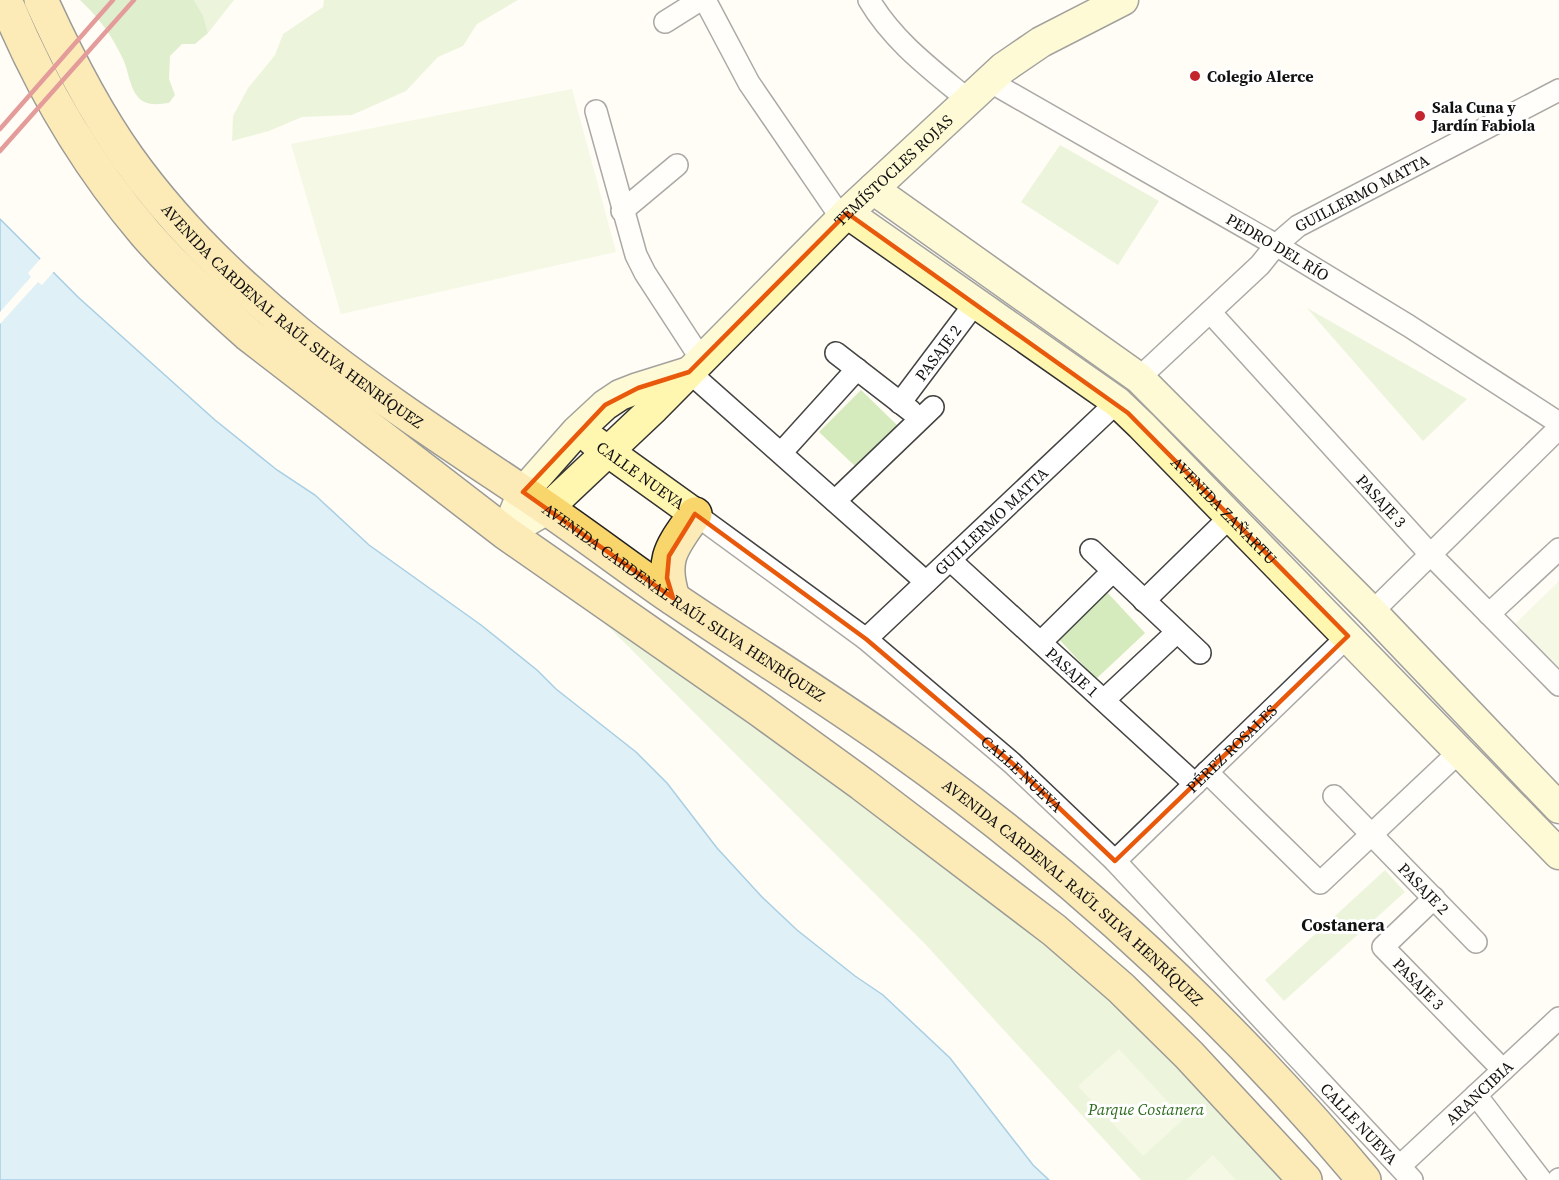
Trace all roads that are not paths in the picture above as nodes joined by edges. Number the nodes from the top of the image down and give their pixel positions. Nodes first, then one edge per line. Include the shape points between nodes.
1 (5, 0) edge
2 (42, 0) edge
3 (700, 0) edge
4 (705, 0) edge
5 (868, 0) edge
6 (1123, 0) edge
7 (665, 22) dead end
8 (978, 90) junction
9 (1559, 90) edge
10 (596, 111) dead end
11 (677, 165) dead end
12 (873, 189) junction
13 (622, 211) junction
14 (845, 216) junction
15 (1276, 245) junction
16 (976, 302) junction
17 (1210, 312) junction
18 (836, 353) dead end
19 (695, 365) junction
20 (857, 369) junction
21 (1139, 378) junction
22 (1117, 402) junction
23 (900, 403) junction
24 (1559, 423) edge
25 (1559, 428) edge
26 (577, 431) junction
27 (608, 450) junction
28 (781, 453) junction
29 (535, 501) junction
30 (835, 501) junction
31 (695, 514) junction
32 (1231, 516) junction
33 (506, 533) junction
34 (1559, 549) edge
35 (1091, 550) dead end
36 (1430, 554) junction
37 (950, 560) junction
38 (1113, 571) junction
39 (926, 582) junction
40 (673, 598) junction
41 (1144, 601) junction
42 (1372, 612) junction
43 (1489, 614) junction
44 (1177, 632) junction
45 (1348, 636) junction
46 (866, 639) junction
47 (1041, 642) junction
48 (1200, 653) dead end
49 (1559, 685) edge
50 (1104, 700) junction
51 (1461, 752) junction
52 (1201, 778) junction
53 (1334, 796) dead end
54 (1559, 808) edge
55 (1372, 835) junction
56 (1559, 854) edge
57 (1115, 861) junction
58 (1434, 898) junction
59 (1476, 942) dead end
60 (1559, 1018) edge
61 (1503, 1070) junction
62 (1476, 1095) junction
63 (1406, 1173) edge
64 (1305, 1180) edge
65 (1364, 1180) edge
66 (1541, 1180) edge

1 - 33 main road, AVENIDA CARDENAL RAÚL SILVA HENRÍQUEZ via 66,122 122,204 181,272 249,335
2 - 29 main road, AVENIDA CARDENAL RAÚL SILVA HENRÍQUEZ via 109,129 153,190 214,258 322,353
3 - 7 street
4 - 14 street via 749,83
5 - 8 street, PEDRO DEL RÍO via 894,37
6 - 8 street, TEMÍSTOCLES ROJAS via 1026,51
8 - 12 street, TEMÍSTOCLES ROJAS
8 - 15 street, PEDRO DEL RÍO
9 - 15 street, GUILLERMO MATTA via 1314,216
10 - 13 street
11 - 13 street
12 - 14 street, TEMÍSTOCLES ROJAS
12 - 21 street, AVENIDA ZAÑARTU
13 - 19 street via 633,248
14 - 16 street, AVENIDA ZAÑARTU
14 - 19 street, TEMÍSTOCLES ROJAS
15 - 17 street, GUILLERMO MATTA
15 - 24 street, PEDRO DEL RÍO
16 - 22 street, AVENIDA ZAÑARTU
16 - 23 street, PASAJE 2
17 - 21 street, GUILLERMO MATTA
17 - 36 street, PASAJE 3
18 - 20 street
19 - 26 street, TEMÍSTOCLES ROJAS via 620,395
19 - 27 street, TEMÍSTOCLES ROJAS
19 - 28 street
20 - 23 street
20 - 28 street
21 - 42 street, AVENIDA ZAÑARTU
22 - 32 street, AVENIDA ZAÑARTU
22 - 37 street, GUILLERMO MATTA
23 - 30 street via 927,413
25 - 36 street
26 - 27 street, CALLE NUEVA
26 - 29 street, TEMÍSTOCLES ROJAS
27 - 29 street, TEMÍSTOCLES ROJAS
27 - 31 street, CALLE NUEVA
28 - 30 street
29 - 33 street, TEMÍSTOCLES ROJAS
29 - 40 main road, AVENIDA CARDENAL RAÚL SILVA HENRÍQUEZ
30 - 39 street
31 - 40 main road via 669,556 667,578
31 - 46 street, CALLE NUEVA
32 - 41 street
32 - 45 street, AVENIDA ZAÑARTU
33 - 64 main road, AVENIDA CARDENAL RAÚL SILVA HENRÍQUEZ via 862,783 1054,930 1189,1055
34 - 43 street
35 - 38 street
36 - 42 street
36 - 43 street, PASAJE 3
37 - 39 street, GUILLERMO MATTA
37 - 47 street, PASAJE 1
38 - 41 street
38 - 47 street
39 - 46 street, GUILLERMO MATTA
40 - 65 main road, AVENIDA CARDENAL RAÚL SILVA HENRÍQUEZ via 895,746 1031,850 1194,997 1318,1125
41 - 44 street
42 - 54 street, AVENIDA ZAÑARTU
43 - 49 street, PASAJE 3
44 - 48 street
44 - 50 street
45 - 51 street, AVENIDA ZAÑARTU
45 - 52 street, PÉREZ ROSALES
46 - 57 street, CALLE NUEVA via 1012,763
47 - 50 street, PASAJE 1
50 - 52 street, PASAJE 1
51 - 55 street
51 - 56 street, AVENIDA ZAÑARTU
52 - 55 street, PASAJE 1 via 1320,883
52 - 57 street, PÉREZ ROSALES
53 - 55 street, PASAJE 2
55 - 58 street, PASAJE 2
57 - 63 street, CALLE NUEVA
58 - 59 street, PASAJE 2
58 - 61 street, PASAJE 3 via 1383,947
60 - 61 street, ARANCIBIA
61 - 62 street, ARANCIBIA
62 - 63 street, ARANCIBIA
62 - 66 street

